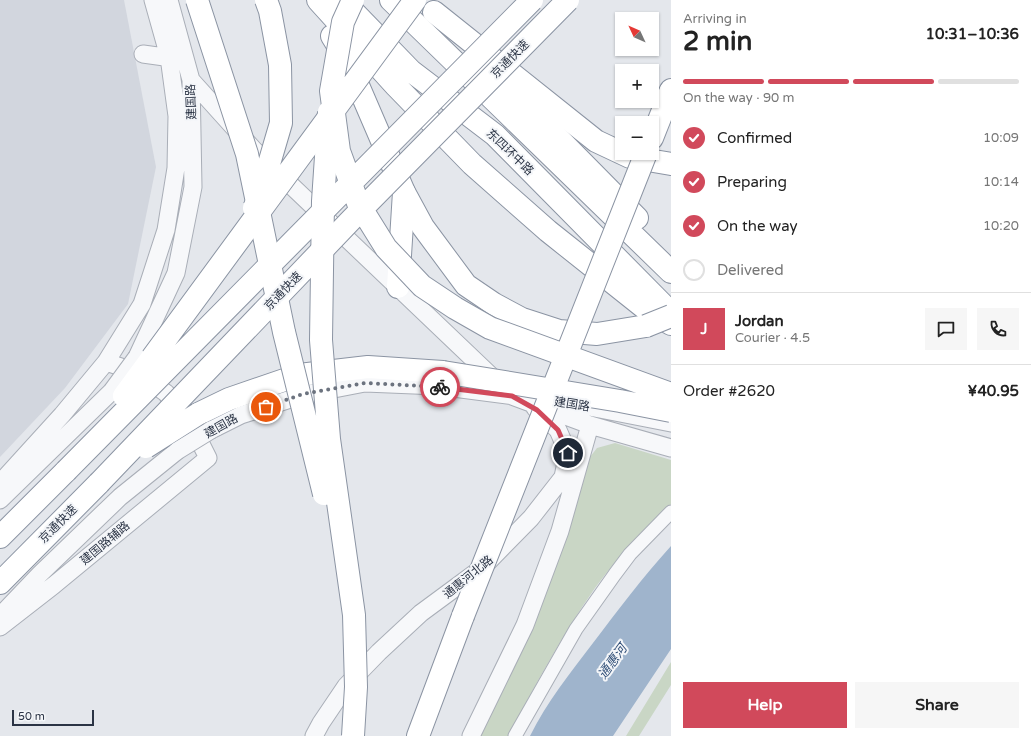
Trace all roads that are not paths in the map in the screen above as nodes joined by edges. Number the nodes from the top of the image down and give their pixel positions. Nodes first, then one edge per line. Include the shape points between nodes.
1 (153, 0) edge
2 (169, 0) edge
3 (197, 0) edge
4 (266, 0) edge
5 (311, 0) edge
6 (318, 0) edge
7 (342, 0) edge
8 (352, 0) edge
9 (391, 0) edge
10 (415, 0) edge
11 (532, 0) edge
12 (568, 0) edge
13 (427, 6) edge
14 (143, 54) dead end
15 (168, 57) junction
16 (185, 60) junction
17 (191, 80) junction
18 (331, 91) junction
19 (671, 91) edge
20 (659, 121) edge
21 (643, 160) edge
22 (671, 164) edge
23 (404, 192) junction
24 (671, 254) edge
25 (222, 265) junction
26 (671, 272) edge
27 (398, 287) junction
28 (671, 314) edge
29 (671, 324) edge
30 (106, 362) junction
31 (671, 394) edge
32 (512, 396) junction
33 (671, 412) edge
34 (205, 422) junction
35 (671, 423) edge
36 (590, 426) junction
37 (671, 448) edge
38 (66, 472) junction
39 (0, 483) edge
40 (99, 483) junction
41 (0, 500) edge
42 (671, 512) edge
43 (0, 537) edge
44 (0, 583) edge
45 (354, 615) junction
46 (0, 616) edge
47 (0, 626) edge
48 (314, 736) edge
49 (353, 736) edge
50 (418, 736) edge
51 (471, 736) edge
52 (515, 736) edge

1 - 15 street
2 - 16 street, 建国路
3 - 45 highway, bridge via 247,154 284,332
4 - 25 highway, bridge via 280,65 281,123 259,198
5 - 23 highway via 348,62
6 - 29 highway via 396,86 472,164 548,231 646,309
7 - 28 highway, 东四环中路 via 411,71 495,135
8 - 18 highway, bridge via 343,22
9 - 26 highway, 东四环中路
10 - 25 highway, bridge
11 - 38 highway, bridge
12 - 40 highway, 京通快速, bridge via 351,220
13 - 22 highway via 596,141 630,157
13 - 24 highway
14 - 15 street
15 - 16 street
15 - 30 street via 177,116 176,168 166,230 142,304
16 - 17 street, 建国路
17 - 27 street via 255,151
17 - 41 street, 建国路, bridge via 193,187 176,273 137,357 112,392
18 - 31 highway, bridge via 339,151 358,203 386,248 422,286 490,328
18 - 45 highway, bridge via 323,201 321,340 329,439
19 - 20 highway
21 - 50 highway, bridge
23 - 27 highway
23 - 28 highway, bridge via 423,227 466,285 522,319 559,331 597,334 646,326
25 - 38 highway, bridge
27 - 32 street
30 - 39 street
30 - 47 street, 建国路辅路 via 136,372 166,393 192,426 208,458 54,585
32 - 34 street, 建国路 via 438,386 365,383 303,394 241,415
32 - 35 street, 建国路 via 572,403
32 - 36 street
32 - 48 street, 通惠河北路 via 537,410 558,430 568,453 563,477 531,518 482,568 421,613 346,686
33 - 34 highway, bridge via 620,401 443,372 368,367 299,375 229,398
34 - 40 highway, bridge via 163,435
34 - 46 street, 建国路, bridge via 177,451 120,497
36 - 37 street
36 - 51 street via 560,532 528,618
38 - 43 highway
40 - 44 highway, 京通快速
42 - 52 street via 630,554 576,630
45 - 49 highway, bridge via 356,687

